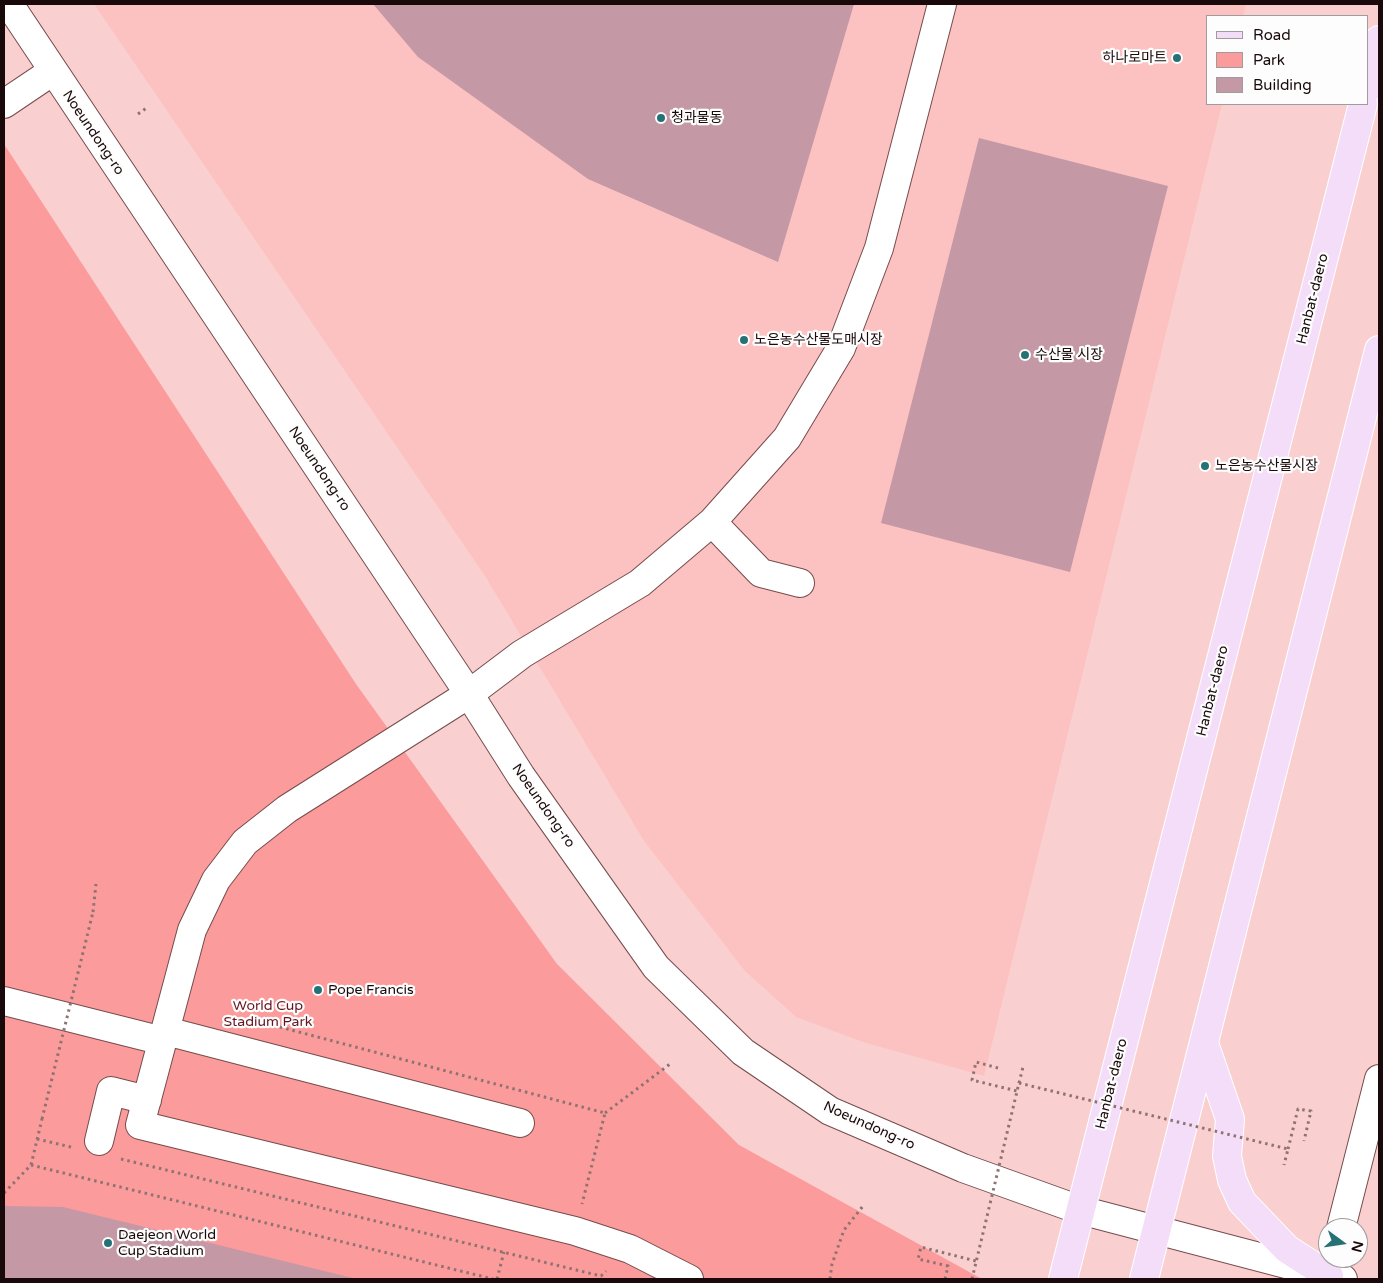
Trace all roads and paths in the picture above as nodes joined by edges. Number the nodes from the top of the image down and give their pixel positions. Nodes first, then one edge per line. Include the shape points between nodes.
1 (9, 4) edge
2 (942, 4) edge
3 (1379, 40) edge
4 (53, 71) junction
5 (1368, 85) edge
6 (4, 104) edge
7 (1363, 105) edge
8 (148, 107) dead end
9 (138, 114) dead end
10 (1379, 350) edge
11 (712, 522) junction
12 (800, 583) dead end
13 (469, 694) junction
14 (96, 884) dead end
15 (4, 1001) edge
16 (164, 1036) junction
17 (1204, 1043) junction
18 (670, 1064) dead end
19 (1023, 1067) dead end
20 (998, 1068) dead end
21 (1379, 1079) edge
22 (1019, 1083) junction
23 (1017, 1091) junction
24 (147, 1100) junction
25 (605, 1113) dead end
26 (520, 1123) dead end
27 (37, 1139) junction
28 (1304, 1142) dead end
29 (1288, 1148) junction
30 (96, 1149) junction
31 (31, 1165) junction
32 (1284, 1165) dead end
33 (4, 1193) edge
34 (863, 1206) dead end
35 (1080, 1210) junction
36 (1344, 1218) edge
37 (1157, 1229) junction
38 (504, 1252) junction
39 (976, 1261) junction
40 (1335, 1271) edge
41 (601, 1276) dead end
42 (493, 1279) edge
43 (497, 1279) edge
44 (689, 1279) edge
45 (830, 1279) edge
46 (945, 1279) edge
47 (972, 1279) edge
48 (1063, 1279) edge
49 (1144, 1279) edge

1 - 4 street, Noeundong-ro
2 - 11 street via 879,248 841,348 787,438
3 - 5 main road
4 - 6 street
4 - 13 street, Noeundong-ro
7 - 35 main road, Hanbat-daero
8 - 9 path
10 - 17 main road
11 - 12 street via 761,573
11 - 13 street via 640,584 522,654
13 - 16 street via 287,808 246,842 216,880 192,930
13 - 35 street, Noeundong-ro via 521,776 656,968 743,1052 830,1111 963,1168
14 - 27 path, bridge via 93,912
15 - 16 street
16 - 24 street
16 - 26 street
17 - 37 main road
17 - 40 main road via 1230,1120 1227,1156 1232,1180 1242,1202 1287,1249
18 - 25 path
19 - 22 path
20 - 23 path via 976,1062 972,1080
21 - 36 street
22 - 23 path, bridge
22 - 29 path, bridge
23 - 39 path, bridge
24 - 30 street via 110,1091
24 - 44 street via 140,1125 575,1231 630,1248
27 - 30 path
27 - 31 path
28 - 29 path via 1311,1111 1298,1109
29 - 32 path, bridge
30 - 38 path
31 - 33 path
31 - 42 path
34 - 45 path via 844,1230
35 - 37 street, Noeundong-ro
35 - 48 main road, Hanbat-daero
37 - 40 street, Noeundong-ro
37 - 49 main road
38 - 41 path
38 - 43 path
39 - 46 path via 921,1247 918,1259 948,1266
39 - 47 path, bridge

